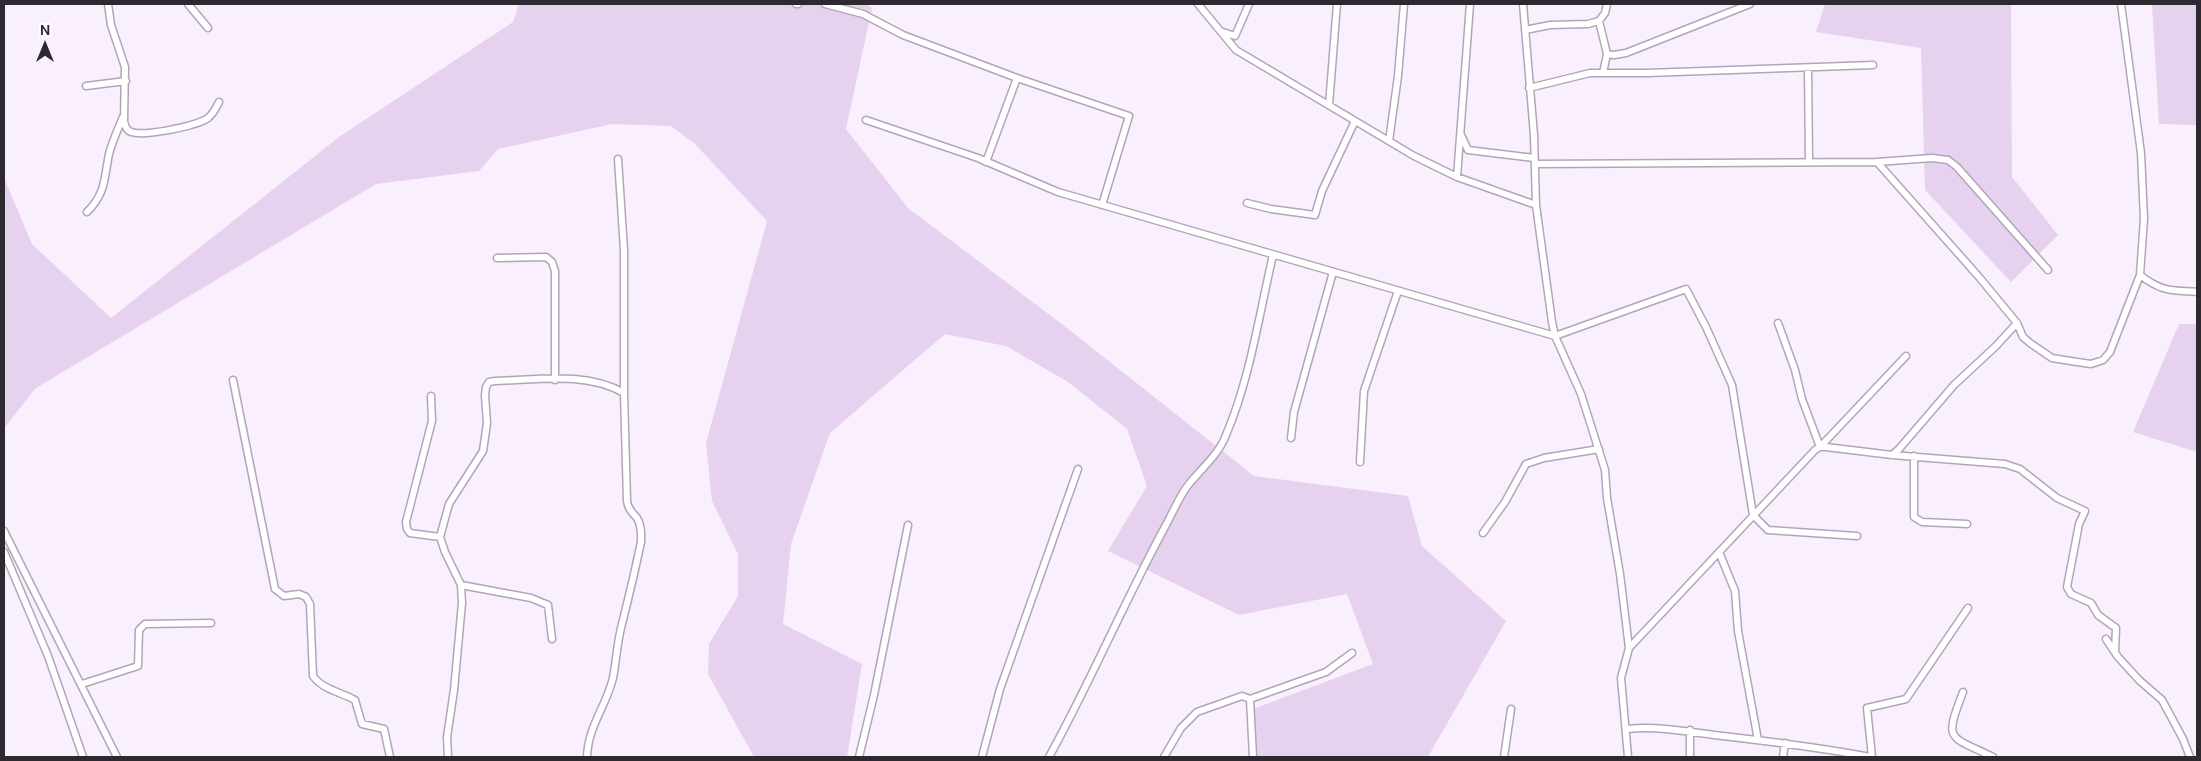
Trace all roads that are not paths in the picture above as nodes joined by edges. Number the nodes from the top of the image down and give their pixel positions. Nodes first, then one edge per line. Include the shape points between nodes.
1 (108, 4) edge
2 (188, 4) edge
3 (825, 4) edge
4 (1198, 4) edge
5 (1249, 4) edge
6 (1337, 4) edge
7 (1404, 4) edge
8 (1470, 4) edge
9 (1523, 4) edge
10 (1607, 4) edge
11 (1750, 4) edge
12 (2122, 4) edge
13 (1599, 22) junction
14 (208, 28) dead end
15 (1525, 30) junction
16 (1220, 31) junction
17 (1607, 54) junction
18 (1873, 65) dead end
19 (1808, 68) junction
20 (1603, 73) junction
21 (1017, 78) junction
22 (126, 81) junction
23 (86, 86) dead end
24 (1529, 88) junction
25 (219, 102) dead end
26 (1329, 105) junction
27 (125, 109) junction
28 (866, 120) dead end
29 (1355, 121) junction
30 (1460, 134) junction
31 (1389, 141) junction
32 (618, 159) dead end
33 (1535, 161) junction
34 (986, 162) junction
35 (1809, 162) junction
36 (1877, 162) junction
37 (1457, 177) junction
38 (1246, 203) dead end
39 (1102, 205) junction
40 (1536, 205) junction
41 (87, 212) dead end
42 (1274, 255) junction
43 (497, 258) dead end
44 (2048, 270) dead end
45 (1333, 272) junction
46 (2140, 275) junction
47 (1398, 291) junction
48 (2197, 292) edge
49 (1778, 322) dead end
50 (2017, 322) junction
51 (1555, 336) junction
52 (1906, 356) dead end
53 (233, 380) dead end
54 (555, 380) junction
55 (624, 393) junction
56 (430, 396) dead end
57 (1291, 438) dead end
58 (1820, 447) junction
59 (1599, 449) junction
60 (1892, 455) junction
61 (1914, 456) junction
62 (1360, 462) dead end
63 (1078, 469) dead end
64 (1753, 516) junction
65 (1967, 524) dead end
66 (908, 525) dead end
67 (4, 531) edge
68 (1482, 533) dead end
69 (1858, 536) dead end
70 (440, 537) junction
71 (4, 552) edge
72 (1719, 552) junction
73 (461, 585) junction
74 (1968, 608) dead end
75 (211, 623) dead end
76 (552, 639) dead end
77 (2106, 639) dead end
78 (1629, 648) junction
79 (2115, 652) junction
80 (1352, 653) dead end
81 (82, 684) junction
82 (1963, 692) dead end
83 (1250, 699) junction
84 (1511, 709) dead end
85 (1627, 729) junction
86 (1690, 730) junction
87 (1758, 740) junction
88 (1785, 743) junction
89 (83, 757) edge
90 (117, 757) edge
91 (390, 757) edge
92 (448, 757) edge
93 (587, 757) edge
94 (859, 757) edge
95 (982, 757) edge
96 (1049, 757) edge
97 (1164, 757) edge
98 (1253, 757) edge
99 (1504, 757) edge
100 (1628, 757) edge
101 (1690, 757) edge
102 (1783, 757) edge
103 (1871, 757) edge
104 (1993, 757) edge
105 (2190, 757) edge

1 - 22 street
2 - 14 street
3 - 21 street via 863,14 903,35
4 - 16 street
5 - 16 street via 1235,36
6 - 26 street
7 - 31 street
8 - 30 street
9 - 15 street
10 - 13 street
11 - 17 street via 1626,53
12 - 46 street via 2141,153 2144,219
13 - 15 street
13 - 17 street
15 - 24 street
16 - 26 street via 1236,50
17 - 20 street
18 - 19 street
19 - 20 street
19 - 35 street
20 - 24 street via 1590,73
21 - 34 street
21 - 39 street via 1129,116
22 - 23 street
22 - 27 street
24 - 33 street
25 - 27 street via 214,113 206,119 142,134 130,132 125,127
26 - 29 street
27 - 41 street via 110,151 103,192
28 - 34 street
29 - 31 street
29 - 38 street via 1322,191 1315,215
30 - 33 street via 1468,150
30 - 37 street
31 - 37 street
32 - 55 street via 624,250
33 - 35 street
33 - 40 street
34 - 39 street via 1058,192
35 - 36 street
36 - 44 street via 1948,160
36 - 50 street
37 - 40 street
39 - 42 street
40 - 51 street
42 - 45 street
42 - 96 street via 1250,358 1226,437 1179,502
43 - 54 street via 546,257 552,262 556,288
45 - 47 street
45 - 57 street via 1294,412
46 - 48 street via 2166,290
46 - 50 street via 2110,352 2103,360 2091,364 2052,358 2023,337
47 - 51 street
47 - 62 street via 1364,391
49 - 58 street
50 - 60 street via 1954,385
51 - 59 street via 1581,394
51 - 64 street via 1686,289 1732,386
52 - 58 street
53 - 91 street via 275,589 284,596 299,594 306,597 310,604 313,676 316,681 355,700 362,724 384,730
54 - 55 street via 594,381
54 - 70 street via 489,382 484,395 487,423 484,451 449,504
55 - 93 street via 627,501 641,529 641,542 612,678 592,726
56 - 70 street via 432,420 406,529 410,533
58 - 60 street
58 - 64 street
59 - 68 street via 1526,464 1505,502
59 - 78 street via 1605,470
60 - 61 street
61 - 65 street via 1914,518 1922,522
61 - 79 street via 2004,464 2020,470 2057,498 2085,511 2079,524 2067,587 2071,594 2091,603 2098,615 2116,628
63 - 95 street via 1000,689
64 - 69 street via 1768,530
64 - 72 street
66 - 94 street
67 - 81 street
70 - 73 street
71 - 89 street via 48,656
72 - 78 street
72 - 87 street via 1735,591 1738,631
73 - 76 street via 531,598 548,605
73 - 92 street via 460,638 447,737
74 - 103 street via 1906,699 1868,708
75 - 81 street via 145,624 139,630 138,666
77 - 79 street
78 - 85 street via 1622,672
79 - 105 street via 2162,700
80 - 83 street via 1326,672
81 - 90 street
82 - 104 street via 1951,731 1956,739
83 - 97 street via 1242,696 1197,712 1181,728
83 - 98 street
84 - 99 street
85 - 86 street
85 - 100 street
86 - 87 street
86 - 101 street
87 - 88 street
88 - 102 street
88 - 103 street

